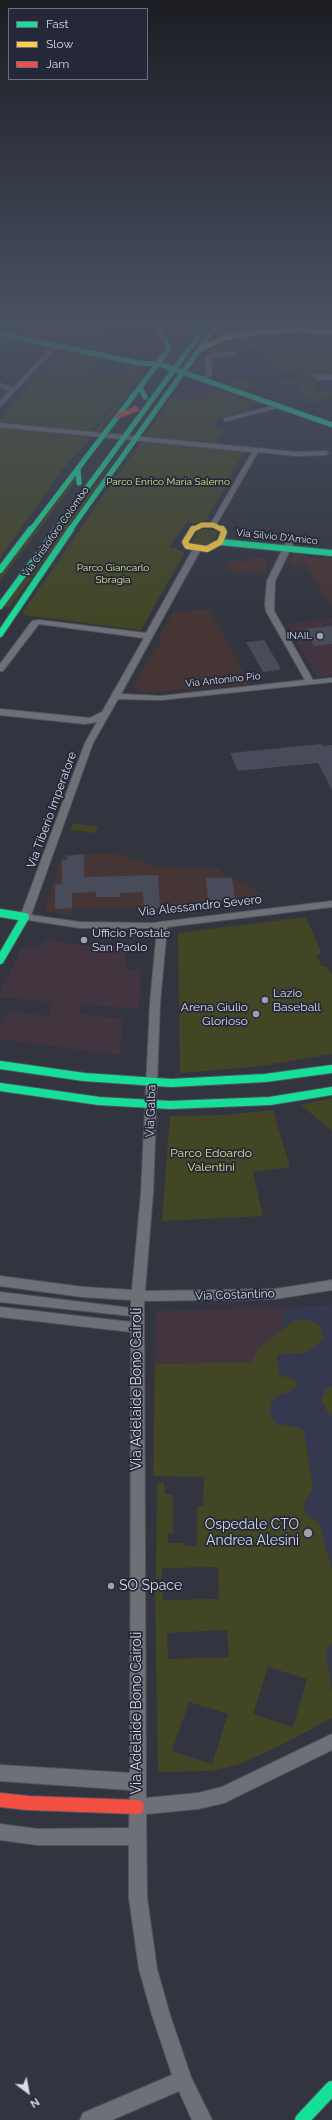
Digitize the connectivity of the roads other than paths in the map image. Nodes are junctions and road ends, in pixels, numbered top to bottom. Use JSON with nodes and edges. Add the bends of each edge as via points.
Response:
{"nodes":[{"id":1,"x":0,"y":425,"type":"edge"},
{"id":2,"x":111,"y":425,"type":"edge"},
{"id":3,"x":125,"y":425,"type":"edge"},
{"id":4,"x":132,"y":425,"type":"edge"},
{"id":5,"x":146,"y":425,"type":"edge"},
{"id":6,"x":103,"y":435,"type":"junction"},
{"id":7,"x":114,"y":436,"type":"junction"},
{"id":8,"x":125,"y":437,"type":"junction"},
{"id":9,"x":136,"y":438,"type":"junction"},
{"id":10,"x":256,"y":450,"type":"junction"},
{"id":11,"x":326,"y":453,"type":"dead end"},
{"id":12,"x":78,"y":469,"type":"junction"},
{"id":13,"x":110,"y":474,"type":"junction"},
{"id":14,"x":92,"y":481,"type":"junction"},
{"id":15,"x":79,"y":483,"type":"junction"},
{"id":16,"x":213,"y":525,"type":"junction"},
{"id":17,"x":222,"y":540,"type":"junction"},
{"id":18,"x":287,"y":546,"type":"junction"},
{"id":19,"x":332,"y":548,"type":"edge"},
{"id":20,"x":197,"y":549,"type":"junction"},
{"id":21,"x":332,"y":553,"type":"edge"},
{"id":22,"x":0,"y":570,"type":"edge"},
{"id":23,"x":12,"y":574,"type":"dead end"},
{"id":24,"x":0,"y":606,"type":"edge"},
{"id":25,"x":0,"y":617,"type":"edge"},
{"id":26,"x":9,"y":621,"type":"junction"},
{"id":27,"x":0,"y":634,"type":"edge"},
{"id":28,"x":149,"y":636,"type":"junction"},
{"id":29,"x":0,"y":669,"type":"edge"},
{"id":30,"x":332,"y":680,"type":"edge"},
{"id":31,"x":310,"y":682,"type":"junction"},
{"id":32,"x":116,"y":696,"type":"junction"},
{"id":33,"x":0,"y":712,"type":"edge"},
{"id":34,"x":105,"y":714,"type":"junction"},
{"id":35,"x":62,"y":720,"type":"junction"},
{"id":36,"x":89,"y":743,"type":"junction"},
{"id":37,"x":332,"y":904,"type":"edge"},
{"id":38,"x":0,"y":914,"type":"edge"},
{"id":39,"x":25,"y":917,"type":"junction"},
{"id":40,"x":162,"y":926,"type":"junction"},
{"id":41,"x":0,"y":960,"type":"edge"},
{"id":42,"x":0,"y":1065,"type":"edge"},
{"id":43,"x":332,"y":1068,"type":"edge"},
{"id":44,"x":151,"y":1083,"type":"junction"},
{"id":45,"x":0,"y":1087,"type":"edge"},
{"id":46,"x":332,"y":1091,"type":"edge"},
{"id":47,"x":152,"y":1104,"type":"junction"},
{"id":48,"x":0,"y":1282,"type":"edge"},
{"id":49,"x":332,"y":1285,"type":"edge"},
{"id":50,"x":137,"y":1296,"type":"junction"},
{"id":51,"x":0,"y":1297,"type":"edge"},
{"id":52,"x":0,"y":1312,"type":"edge"},
{"id":53,"x":128,"y":1312,"type":"dead end"},
{"id":54,"x":136,"y":1328,"type":"junction"},
{"id":55,"x":332,"y":1742,"type":"edge"},
{"id":56,"x":0,"y":1773,"type":"edge"},
{"id":57,"x":136,"y":1782,"type":"junction"},
{"id":58,"x":0,"y":1800,"type":"edge"},
{"id":59,"x":137,"y":1807,"type":"junction"},
{"id":60,"x":0,"y":1832,"type":"edge"},
{"id":61,"x":136,"y":1836,"type":"junction"},
{"id":62,"x":183,"y":2080,"type":"junction"},
{"id":63,"x":332,"y":2088,"type":"edge"},
{"id":64,"x":90,"y":2120,"type":"edge"},
{"id":65,"x":202,"y":2120,"type":"edge"},
{"id":66,"x":302,"y":2120,"type":"edge"}],
"edges":[{"from":1,"to":6,"type":"street"},
{"from":2,"to":6,"type":"main road","name":"Via Cristoforo Colombo"},
{"from":3,"to":7,"type":"main road","name":"Via Cristoforo Colombo"},
{"from":4,"to":8,"type":"main road","name":"Via Cristoforo Colombo"},
{"from":5,"to":9,"type":"main road","name":"Via Cristoforo Colombo"},
{"from":6,"to":7,"type":"street"},
{"from":6,"to":12,"type":"main road","name":"Via Cristoforo Colombo"},
{"from":7,"to":8,"type":"street"},
{"from":7,"to":15,"type":"main road","name":"Via Cristoforo Colombo"},
{"from":8,"to":9,"type":"street"},
{"from":8,"to":14,"type":"main road","name":"Via Cristoforo Colombo"},
{"from":9,"to":10,"type":"street"},
{"from":9,"to":13,"type":"main road","name":"Via Cristoforo Colombo"},
{"from":10,"to":11,"type":"street","via":[[296,454]]},
{"from":10,"to":16,"type":"street"},
{"from":12,"to":15,"type":"main road"},
{"from":12,"to":22,"type":"main road","name":"Via Cristoforo Colombo"},
{"from":13,"to":14,"type":"main road"},
{"from":13,"to":26,"type":"main road","name":"Via Cristoforo Colombo"},
{"from":14,"to":24,"type":"main road","name":"Via Cristoforo Colombo"},
{"from":15,"to":23,"type":"main road","name":"Via Cristoforo Colombo"},
{"from":16,"to":17,"type":"main road","via":[[224,530]]},
{"from":16,"to":20,"type":"main road","via":[[193,528],[185,543]]},
{"from":17,"to":18,"type":"main road","name":"Via Silvio D'Amico"},
{"from":17,"to":20,"type":"main road","via":[[210,548]]},
{"from":18,"to":19,"type":"main road","name":"Via Silvio D'Amico"},
{"from":18,"to":21,"type":"main road","name":"Via Silvio D'Amico"},
{"from":18,"to":31,"type":"street","via":[[271,581],[269,604],[273,616]]},
{"from":20,"to":28,"type":"street"},
{"from":25,"to":26,"type":"main road"},
{"from":26,"to":27,"type":"main road","name":"Via Cristoforo Colombo"},
{"from":28,"to":29,"type":"street","via":[[35,623]]},
{"from":28,"to":32,"type":"street"},
{"from":30,"to":31,"type":"street","name":"Via Antonino Pio"},
{"from":31,"to":32,"type":"street","name":"Via Antonino Pio","via":[[161,698]]},
{"from":32,"to":34,"type":"street","name":"Via Tiberio Imperatore"},
{"from":33,"to":35,"type":"street"},
{"from":34,"to":35,"type":"street","via":[[89,721]]},
{"from":34,"to":36,"type":"street","name":"Via Tiberio Imperatore"},
{"from":35,"to":36,"type":"street","via":[[84,729],[89,737]]},
{"from":36,"to":39,"type":"street","name":"Via Tiberio Imperatore"},
{"from":37,"to":40,"type":"street","name":"Via Alessandro Severo"},
{"from":38,"to":39,"type":"main road","name":"Via Alessandro Severo"},
{"from":39,"to":40,"type":"street","name":"Via Alessandro Severo","via":[[91,926]]},
{"from":39,"to":41,"type":"main road"},
{"from":40,"to":44,"type":"street","name":"Via Galba"},
{"from":42,"to":44,"type":"main road"},
{"from":43,"to":44,"type":"main road","via":[[290,1075],[220,1081]]},
{"from":44,"to":47,"type":"street","name":"Via Galba"},
{"from":45,"to":47,"type":"main road","via":[[99,1101]]},
{"from":46,"to":47,"type":"main road","via":[[270,1101]]},
{"from":47,"to":50,"type":"street","name":"Via Galba"},
{"from":48,"to":50,"type":"street","name":"Via Costantino"},
{"from":49,"to":50,"type":"street","name":"Via Costantino","via":[[275,1294]]},
{"from":50,"to":54,"type":"street","name":"Via Adelaide Bono Cairoli"},
{"from":51,"to":53,"type":"street"},
{"from":52,"to":54,"type":"street"},
{"from":54,"to":57,"type":"street","name":"Via Adelaide Bono Cairoli"},
{"from":55,"to":59,"type":"street","via":[[224,1795],[198,1801]]},
{"from":56,"to":57,"type":"street"},
{"from":57,"to":59,"type":"street","name":"Via Adelaide Bono Cairoli"},
{"from":58,"to":59,"type":"main road","via":[[28,1804]]},
{"from":59,"to":61,"type":"street","name":"Via Adelaide Bono Cairoli"},
{"from":60,"to":61,"type":"street","via":[[38,1837]]},
{"from":61,"to":62,"type":"street","name":"Via Adelaide Bono Cairoli","via":[[138,1898],[148,1970]]},
{"from":62,"to":64,"type":"street"},
{"from":62,"to":65,"type":"street","name":"Via Adelaide Bono Cairoli"},
{"from":63,"to":66,"type":"main road"}]}
